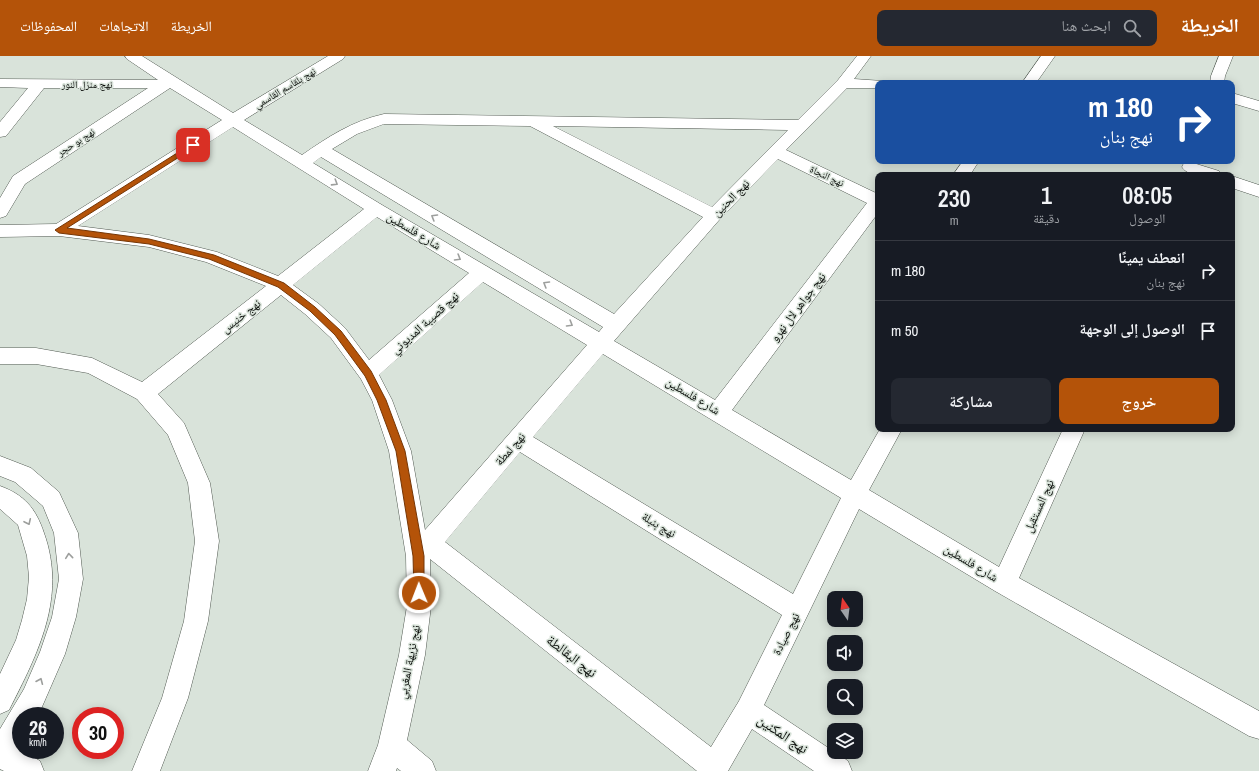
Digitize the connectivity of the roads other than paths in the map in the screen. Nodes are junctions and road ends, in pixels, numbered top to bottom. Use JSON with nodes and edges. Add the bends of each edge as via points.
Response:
{"nodes":[{"id":1,"x":132,"y":56,"type":"edge"},
{"id":2,"x":338,"y":56,"type":"edge"},
{"id":3,"x":864,"y":56,"type":"edge"},
{"id":4,"x":1048,"y":56,"type":"edge"},
{"id":5,"x":1226,"y":56,"type":"edge"},
{"id":6,"x":1031,"y":80,"type":"edge"},
{"id":7,"x":1217,"y":80,"type":"edge"},
{"id":8,"x":843,"y":82,"type":"junction"},
{"id":9,"x":0,"y":83,"type":"edge"},
{"id":10,"x":39,"y":84,"type":"junction"},
{"id":11,"x":170,"y":84,"type":"junction"},
{"id":12,"x":875,"y":84,"type":"edge"},
{"id":13,"x":1235,"y":99,"type":"edge"},
{"id":14,"x":1259,"y":106,"type":"edge"},
{"id":15,"x":233,"y":120,"type":"junction"},
{"id":16,"x":532,"y":122,"type":"junction"},
{"id":17,"x":800,"y":125,"type":"junction"},
{"id":18,"x":0,"y":132,"type":"edge"},
{"id":19,"x":321,"y":150,"type":"junction"},
{"id":20,"x":776,"y":152,"type":"junction"},
{"id":21,"x":302,"y":163,"type":"junction"},
{"id":22,"x":1190,"y":168,"type":"edge"},
{"id":23,"x":1203,"y":172,"type":"edge"},
{"id":24,"x":0,"y":179,"type":"edge"},
{"id":25,"x":20,"y":180,"type":"junction"},
{"id":26,"x":1235,"y":183,"type":"edge"},
{"id":27,"x":1259,"y":191,"type":"edge"},
{"id":28,"x":875,"y":200,"type":"edge"},
{"id":29,"x":875,"y":205,"type":"edge"},
{"id":30,"x":376,"y":208,"type":"junction"},
{"id":31,"x":0,"y":212,"type":"edge"},
{"id":32,"x":714,"y":215,"type":"junction"},
{"id":33,"x":59,"y":230,"type":"junction"},
{"id":34,"x":0,"y":231,"type":"edge"},
{"id":35,"x":482,"y":272,"type":"junction"},
{"id":36,"x":281,"y":285,"type":"junction"},
{"id":37,"x":616,"y":325,"type":"junction"},
{"id":38,"x":601,"y":342,"type":"junction"},
{"id":39,"x":0,"y":356,"type":"edge"},
{"id":40,"x":368,"y":374,"type":"junction"},
{"id":41,"x":144,"y":393,"type":"junction"},
{"id":42,"x":718,"y":412,"type":"junction"},
{"id":43,"x":889,"y":432,"type":"edge"},
{"id":44,"x":1073,"y":432,"type":"edge"},
{"id":45,"x":519,"y":440,"type":"junction"},
{"id":46,"x":0,"y":466,"type":"edge"},
{"id":47,"x":855,"y":494,"type":"junction"},
{"id":48,"x":0,"y":496,"type":"edge"},
{"id":49,"x":424,"y":550,"type":"junction"},
{"id":50,"x":1004,"y":583,"type":"junction"},
{"id":51,"x":798,"y":611,"type":"junction"},
{"id":52,"x":0,"y":701,"type":"edge"},
{"id":53,"x":28,"y":707,"type":"edge"},
{"id":54,"x":748,"y":710,"type":"junction"},
{"id":55,"x":1259,"y":726,"type":"edge"},
{"id":56,"x":12,"y":734,"type":"edge"},
{"id":57,"x":392,"y":745,"type":"junction"},
{"id":58,"x":0,"y":754,"type":"edge"},
{"id":59,"x":713,"y":769,"type":"edge"},
{"id":60,"x":30,"y":771,"type":"edge"},
{"id":61,"x":146,"y":771,"type":"edge"},
{"id":62,"x":382,"y":771,"type":"edge"},
{"id":63,"x":422,"y":771,"type":"edge"},
{"id":64,"x":838,"y":771,"type":"edge"}],
"edges":[{"from":1,"to":11,"type":"street","name":"شارع فلسطين"},
{"from":2,"to":15,"type":"street","name":"نهج بلقاسم القاسمي"},
{"from":3,"to":8,"type":"street","name":"نهج الحنين"},
{"from":4,"to":6,"type":"street"},
{"from":5,"to":7,"type":"street"},
{"from":8,"to":12,"type":"street"},
{"from":8,"to":17,"type":"street","name":"نهج الحنين"},
{"from":9,"to":10,"type":"street","name":"نهج منزل النور"},
{"from":10,"to":11,"type":"street","name":"نهج منزل النور"},
{"from":10,"to":18,"type":"street"},
{"from":11,"to":15,"type":"street","name":"شارع فلسطين"},
{"from":11,"to":25,"type":"street","name":"نهج بو حجر"},
{"from":13,"to":14,"type":"street"},
{"from":15,"to":21,"type":"street","name":"شارع فلسطين"},
{"from":15,"to":33,"type":"street","name":"نهج بلقاسم القاسمي"},
{"from":16,"to":17,"type":"street"},
{"from":16,"to":19,"type":"street","via":[[384,119],[359,126]]},
{"from":16,"to":32,"type":"street"},
{"from":17,"to":20,"type":"street","name":"نهج الحنين"},
{"from":19,"to":21,"type":"street"},
{"from":37,"to":19,"type":"street","one_way":true},
{"from":20,"to":28,"type":"street","name":"نهج النجاة"},
{"from":20,"to":32,"type":"street","name":"نهج الحنين"},
{"from":21,"to":30,"type":"street","name":"شارع فلسطين","one_way":true},
{"from":22,"to":23,"type":"street"},
{"from":24,"to":25,"type":"street"},
{"from":25,"to":31,"type":"street","name":"نهج بو حجر"},
{"from":26,"to":27,"type":"street"},
{"from":29,"to":42,"type":"street","name":"نهج جواهر لال نهرو"},
{"from":30,"to":35,"type":"street","name":"شارع فلسطين","one_way":true},
{"from":30,"to":36,"type":"street","name":"نهج خنيس"},
{"from":32,"to":37,"type":"street","name":"نهج الحنين"},
{"from":33,"to":34,"type":"street","name":"نهج نزيهة المغربي"},
{"from":33,"to":36,"type":"street","name":"نهج نزيهة المغربي","via":[[157,243],[211,257]]},
{"from":35,"to":38,"type":"street","name":"شارع فلسطين","one_way":true},
{"from":35,"to":40,"type":"street","name":"نهج قصيبة المديوني"},
{"from":36,"to":40,"type":"street","name":"نهج نزيهة المغربي","via":[[338,333]]},
{"from":36,"to":41,"type":"street","name":"نهج خنيس"},
{"from":37,"to":38,"type":"street","name":"نهج الحنين"},
{"from":38,"to":42,"type":"street","name":"شارع فلسطين"},
{"from":38,"to":45,"type":"street","name":"نهج لمطة"},
{"from":39,"to":41,"type":"street","via":[[36,356],[92,366]]},
{"from":40,"to":49,"type":"street","name":"نهج نزيهة المغربي","via":[[382,400],[400,451]]},
{"from":41,"to":61,"type":"street","via":[[179,435],[199,483],[207,541],[196,621],[175,698]]},
{"from":42,"to":47,"type":"street","name":"شارع فلسطين"},
{"from":43,"to":47,"type":"street","name":"نهج صيادة"},
{"from":44,"to":50,"type":"street","name":"نهج المستقبل"},
{"from":45,"to":49,"type":"street","name":"نهج لمطة"},
{"from":45,"to":51,"type":"street","name":"نهج بنبلة"},
{"from":53,"to":46,"type":"street","one_way":true,"via":[[52,654],[64,617],[71,580],[66,533],[51,499],[23,475]]},
{"from":47,"to":50,"type":"street","name":"شارع فلسطين"},
{"from":47,"to":51,"type":"street","name":"نهج صيادة"},
{"from":48,"to":52,"type":"street","one_way":true,"via":[[26,517],[38,548],[42,581],[38,612],[23,655]]},
{"from":49,"to":57,"type":"street","name":"نهج نزيهة المغربي","via":[[413,648]]},
{"from":49,"to":59,"type":"street","name":"نهج البقالطة"},
{"from":50,"to":55,"type":"street","name":"شارع فلسطين"},
{"from":51,"to":54,"type":"street","name":"نهج صيادة"},
{"from":54,"to":59,"type":"street","name":"نهج صيادة"},
{"from":54,"to":64,"type":"street","name":"نهج المكنين"},
{"from":56,"to":58,"type":"street"},
{"from":57,"to":62,"type":"street","name":"نهج نزيهة المغربي"},
{"from":57,"to":63,"type":"street"},
{"from":58,"to":60,"type":"street"}]}
